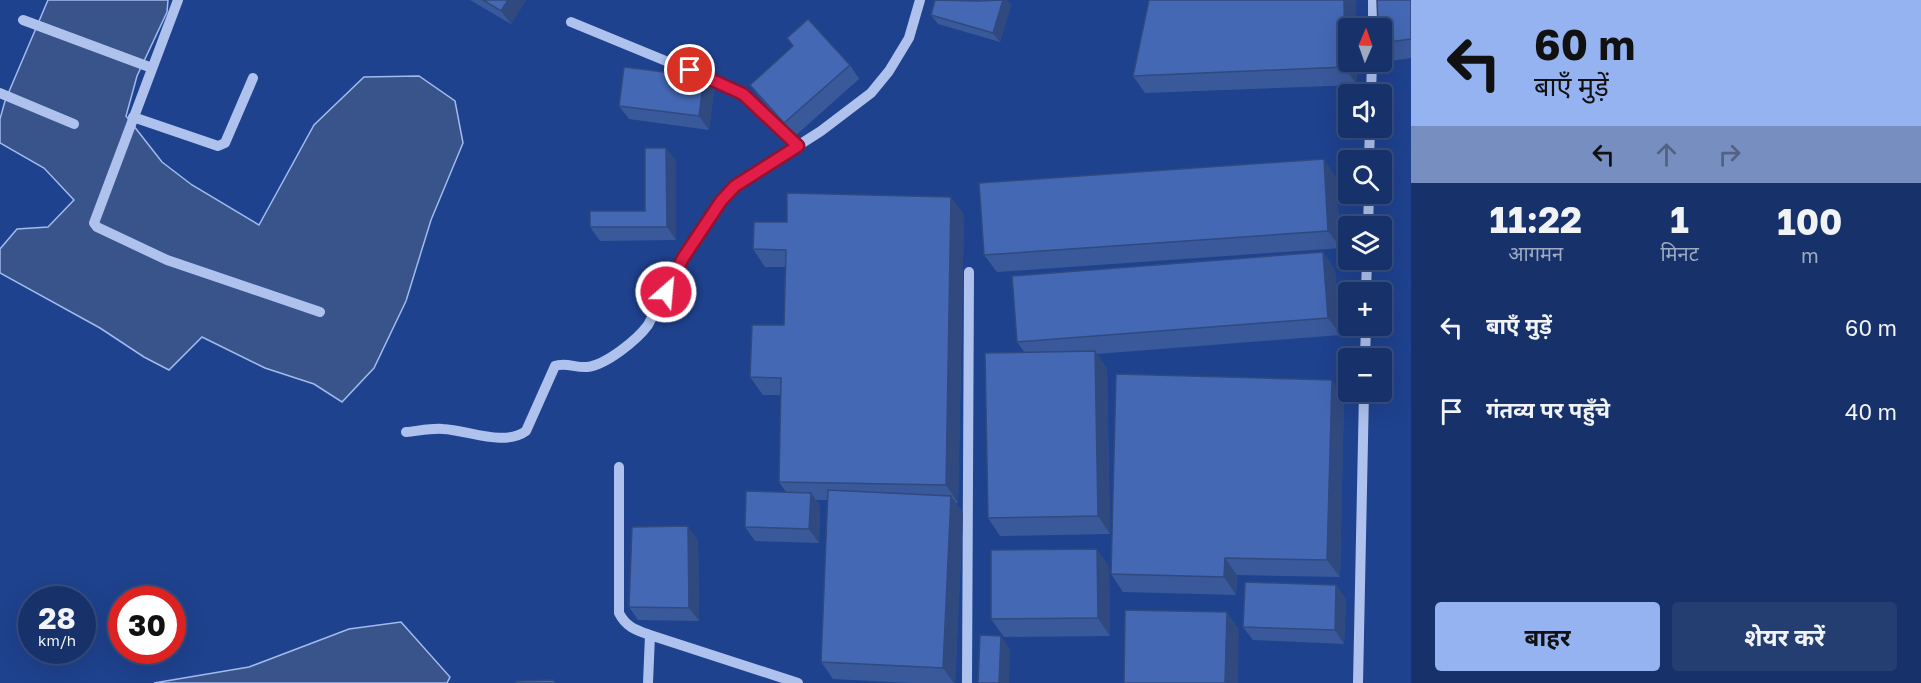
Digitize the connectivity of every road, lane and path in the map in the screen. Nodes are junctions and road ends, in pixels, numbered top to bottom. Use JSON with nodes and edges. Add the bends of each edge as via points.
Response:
{"nodes":[{"id":1,"x":178,"y":0,"type":"edge"},
{"id":2,"x":920,"y":0,"type":"edge"},
{"id":3,"x":1373,"y":0,"type":"edge"},
{"id":4,"x":1372,"y":18,"type":"edge"},
{"id":5,"x":23,"y":20,"type":"dead end"},
{"id":6,"x":571,"y":22,"type":"dead end"},
{"id":7,"x":152,"y":68,"type":"junction"},
{"id":8,"x":253,"y":78,"type":"dead end"},
{"id":9,"x":0,"y":93,"type":"edge"},
{"id":10,"x":134,"y":117,"type":"junction"},
{"id":11,"x":74,"y":124,"type":"dead end"},
{"id":12,"x":798,"y":146,"type":"junction"},
{"id":13,"x":969,"y":272,"type":"dead end"},
{"id":14,"x":320,"y":312,"type":"dead end"},
{"id":15,"x":1364,"y":402,"type":"edge"},
{"id":16,"x":406,"y":432,"type":"dead end"},
{"id":17,"x":619,"y":467,"type":"dead end"},
{"id":18,"x":650,"y":635,"type":"junction"},
{"id":19,"x":648,"y":683,"type":"edge"},
{"id":20,"x":798,"y":683,"type":"edge"},
{"id":21,"x":967,"y":683,"type":"edge"},
{"id":22,"x":1358,"y":683,"type":"edge"}],
"edges":[{"from":1,"to":7,"type":"street"},
{"from":2,"to":12,"type":"street","via":[[909,38],[871,93]]},
{"from":3,"to":4,"type":"street"},
{"from":5,"to":7,"type":"street"},
{"from":6,"to":12,"type":"street","via":[[734,89]]},
{"from":7,"to":10,"type":"street"},
{"from":8,"to":10,"type":"street","via":[[222,145]]},
{"from":9,"to":11,"type":"street"},
{"from":10,"to":14,"type":"street","via":[[95,219],[97,227],[167,260]]},
{"from":12,"to":16,"type":"street","via":[[735,186],[721,201],[683,258],[648,325],[634,341],[592,366],[555,366],[526,431],[512,437],[441,429]]},
{"from":13,"to":21,"type":"street"},
{"from":15,"to":22,"type":"street"},
{"from":17,"to":18,"type":"street","via":[[620,613],[630,628]]},
{"from":18,"to":19,"type":"street"},
{"from":18,"to":20,"type":"street"}]}
